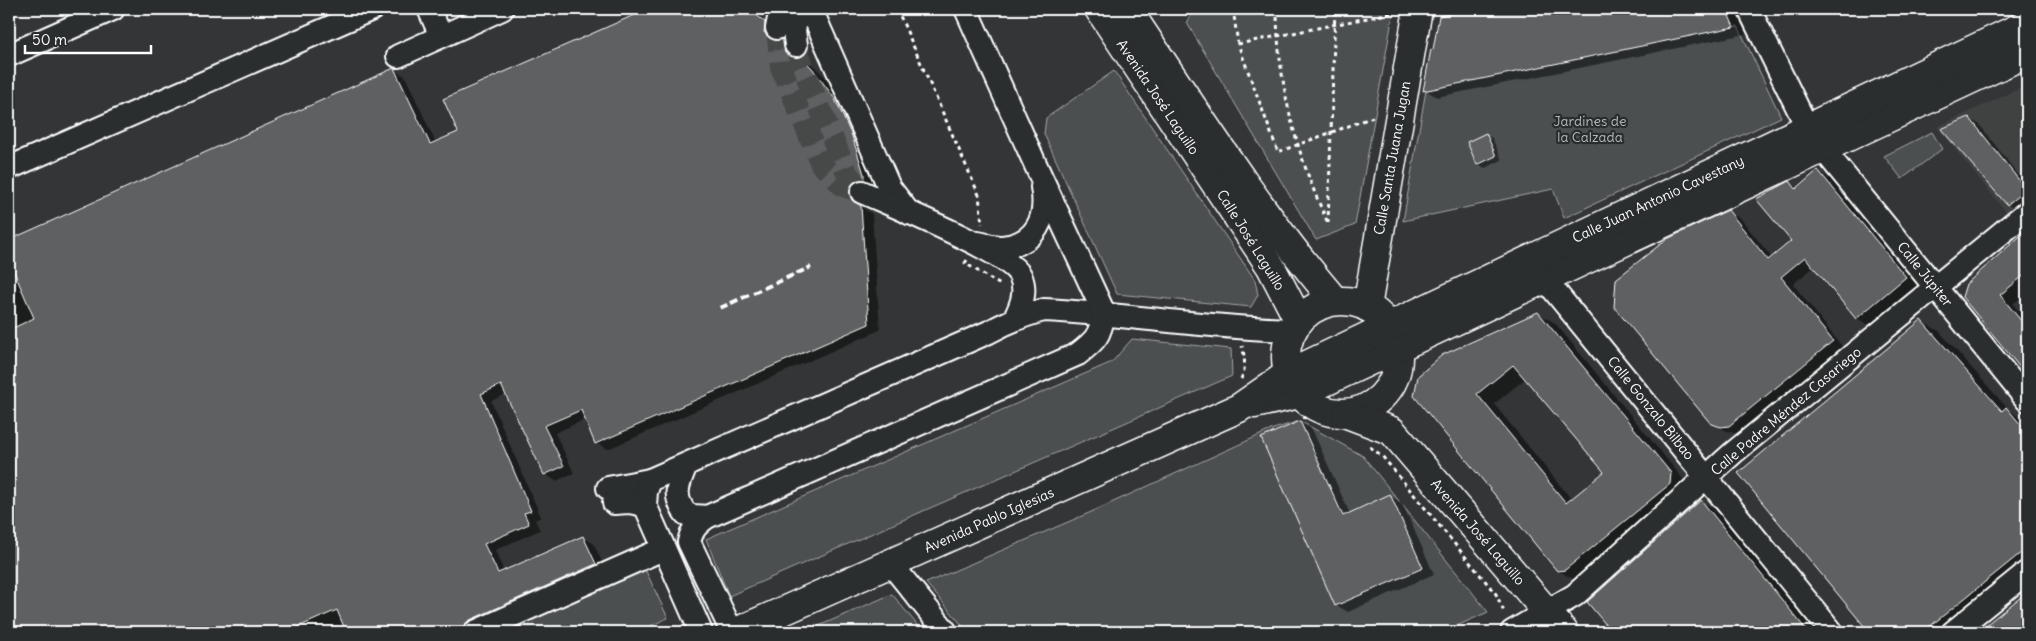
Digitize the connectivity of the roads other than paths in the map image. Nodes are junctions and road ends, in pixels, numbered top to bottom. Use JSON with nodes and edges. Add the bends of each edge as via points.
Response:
{"nodes":[{"id":1,"x":113,"y":9,"type":"edge"},
{"id":2,"x":372,"y":9,"type":"edge"},
{"id":3,"x":429,"y":9,"type":"edge"},
{"id":4,"x":502,"y":9,"type":"edge"},
{"id":5,"x":799,"y":9,"type":"edge"},
{"id":6,"x":813,"y":9,"type":"edge"},
{"id":7,"x":966,"y":9,"type":"edge"},
{"id":8,"x":1099,"y":9,"type":"edge"},
{"id":9,"x":1127,"y":9,"type":"edge"},
{"id":10,"x":1749,"y":9,"type":"edge"},
{"id":11,"x":1410,"y":11,"type":"edge"},
{"id":12,"x":458,"y":18,"type":"edge"},
{"id":13,"x":2027,"y":24,"type":"edge"},
{"id":14,"x":441,"y":36,"type":"junction"},
{"id":15,"x":796,"y":45,"type":"tunnel mouth"},
{"id":16,"x":2027,"y":53,"type":"edge"},
{"id":17,"x":9,"y":55,"type":"edge"},
{"id":18,"x":398,"y":56,"type":"dead end"},
{"id":19,"x":1815,"y":139,"type":"junction"},
{"id":20,"x":9,"y":168,"type":"edge"},
{"id":21,"x":1041,"y":178,"type":"junction"},
{"id":22,"x":1228,"y":180,"type":"junction"},
{"id":23,"x":862,"y":192,"type":"tunnel mouth"},
{"id":24,"x":2027,"y":212,"type":"edge"},
{"id":25,"x":909,"y":213,"type":"junction"},
{"id":26,"x":974,"y":243,"type":"junction"},
{"id":27,"x":1544,"y":278,"type":"junction"},
{"id":28,"x":1936,"y":287,"type":"junction"},
{"id":29,"x":1335,"y":301,"type":"junction"},
{"id":30,"x":1367,"y":307,"type":"junction"},
{"id":31,"x":1104,"y":313,"type":"junction"},
{"id":32,"x":1015,"y":318,"type":"junction"},
{"id":33,"x":1295,"y":326,"type":"junction"},
{"id":34,"x":1393,"y":336,"type":"junction"},
{"id":35,"x":1293,"y":384,"type":"junction"},
{"id":36,"x":1389,"y":389,"type":"junction"},
{"id":37,"x":2027,"y":400,"type":"edge"},
{"id":38,"x":1347,"y":414,"type":"junction"},
{"id":39,"x":1392,"y":431,"type":"junction"},
{"id":40,"x":686,"y":465,"type":"junction"},
{"id":41,"x":1707,"y":478,"type":"junction"},
{"id":42,"x":650,"y":480,"type":"junction"},
{"id":43,"x":645,"y":505,"type":"junction"},
{"id":44,"x":707,"y":517,"type":"junction"},
{"id":45,"x":663,"y":549,"type":"junction"},
{"id":46,"x":890,"y":564,"type":"junction"},
{"id":47,"x":2027,"y":572,"type":"edge"},
{"id":48,"x":1547,"y":612,"type":"junction"},
{"id":49,"x":475,"y":632,"type":"edge"},
{"id":50,"x":700,"y":632,"type":"edge"},
{"id":51,"x":732,"y":632,"type":"edge"},
{"id":52,"x":736,"y":632,"type":"edge"},
{"id":53,"x":946,"y":632,"type":"edge"},
{"id":54,"x":1512,"y":632,"type":"edge"},
{"id":55,"x":1564,"y":632,"type":"edge"},
{"id":56,"x":1832,"y":632,"type":"edge"},
{"id":57,"x":1953,"y":632,"type":"edge"}],
"edges":[{"from":1,"to":17,"type":"street"},
{"from":2,"to":20,"type":"street"},
{"from":3,"to":14,"type":"street"},
{"from":4,"to":12,"type":"street"},
{"from":5,"to":15,"type":"street","via":[[794,30]]},
{"from":6,"to":25,"type":"street","via":[[890,187]]},
{"from":7,"to":21,"type":"street"},
{"from":8,"to":22,"type":"main road","name":"Avenida José Laguillo"},
{"from":9,"to":22,"type":"main road","name":"Avenida José Laguillo"},
{"from":10,"to":19,"type":"street","name":"Calle Júpiter"},
{"from":11,"to":30,"type":"main road","name":"Calle Santa Juana Jugan"},
{"from":12,"to":14,"type":"street"},
{"from":13,"to":19,"type":"main road","name":"Calle Juan Antonio Cavestany"},
{"from":14,"to":18,"type":"street"},
{"from":16,"to":19,"type":"main road","name":"Calle Juan Antonio Cavestany"},
{"from":19,"to":27,"type":"main road","name":"Calle Juan Antonio Cavestany"},
{"from":19,"to":28,"type":"street","name":"Calle Júpiter"},
{"from":19,"to":34,"type":"main road","name":"Calle Juan Antonio Cavestany"},
{"from":21,"to":26,"type":"street","via":[[1045,201],[1042,222],[1026,240],[1001,247]]},
{"from":21,"to":31,"type":"street"},
{"from":22,"to":29,"type":"main road","name":"Calle José Laguillo"},
{"from":22,"to":33,"type":"main road","name":"Calle José Laguillo","via":[[1271,267]]},
{"from":23,"to":25,"type":"street"},
{"from":24,"to":28,"type":"street","name":"Calle Padre Méndez Casariego"},
{"from":25,"to":26,"type":"street"},
{"from":26,"to":32,"type":"street","via":[[1019,274],[1024,286],[1022,304]]},
{"from":27,"to":34,"type":"main road","name":"Calle Juan Antonio Cavestany"},
{"from":27,"to":41,"type":"street","name":"Calle Gonzalo Bilbao"},
{"from":28,"to":37,"type":"street","name":"Calle Júpiter"},
{"from":28,"to":41,"type":"street","name":"Calle Padre Méndez Casariego","via":[[1733,453]]},
{"from":29,"to":30,"type":"main road"},
{"from":29,"to":33,"type":"main road","via":[[1315,308]]},
{"from":30,"to":34,"type":"main road","via":[[1379,315]]},
{"from":31,"to":32,"type":"street","via":[[1044,310]]},
{"from":31,"to":33,"type":"street","via":[[1250,329]]},
{"from":31,"to":44,"type":"street","via":[[1095,341],[1078,354]]},
{"from":32,"to":40,"type":"street"},
{"from":33,"to":35,"type":"main road","via":[[1287,344],[1285,360]]},
{"from":34,"to":35,"type":"main road","name":"Calle Juan Antonio Cavestany"},
{"from":34,"to":36,"type":"main road","via":[[1398,368]]},
{"from":35,"to":38,"type":"main road","via":[[1312,406],[1329,413]]},
{"from":35,"to":46,"type":"main road","name":"Avenida Pablo Iglesias"},
{"from":36,"to":38,"type":"main road","via":[[1371,406]]},
{"from":36,"to":39,"type":"main road"},
{"from":38,"to":39,"type":"main road"},
{"from":39,"to":48,"type":"main road","name":"Avenida José Laguillo"},
{"from":40,"to":42,"type":"street"},
{"from":40,"to":44,"type":"street","via":[[677,488],[678,502],[686,514]]},
{"from":41,"to":48,"type":"street","name":"Calle Padre Méndez Casariego","via":[[1575,595]]},
{"from":41,"to":56,"type":"street","name":"Calle Gonzalo Bilbao"},
{"from":42,"to":43,"type":"street"},
{"from":42,"to":43,"type":"street","via":[[611,496]]},
{"from":43,"to":45,"type":"street"},
{"from":44,"to":51,"type":"street","via":[[692,530],[689,542]]},
{"from":45,"to":49,"type":"street"},
{"from":45,"to":50,"type":"street"},
{"from":46,"to":52,"type":"main road","name":"Avenida Pablo Iglesias"},
{"from":46,"to":53,"type":"street"},
{"from":47,"to":57,"type":"street"},
{"from":48,"to":54,"type":"street","name":"Calle Padre Méndez Casariego"},
{"from":48,"to":55,"type":"main road","name":"Avenida José Laguillo"}]}
